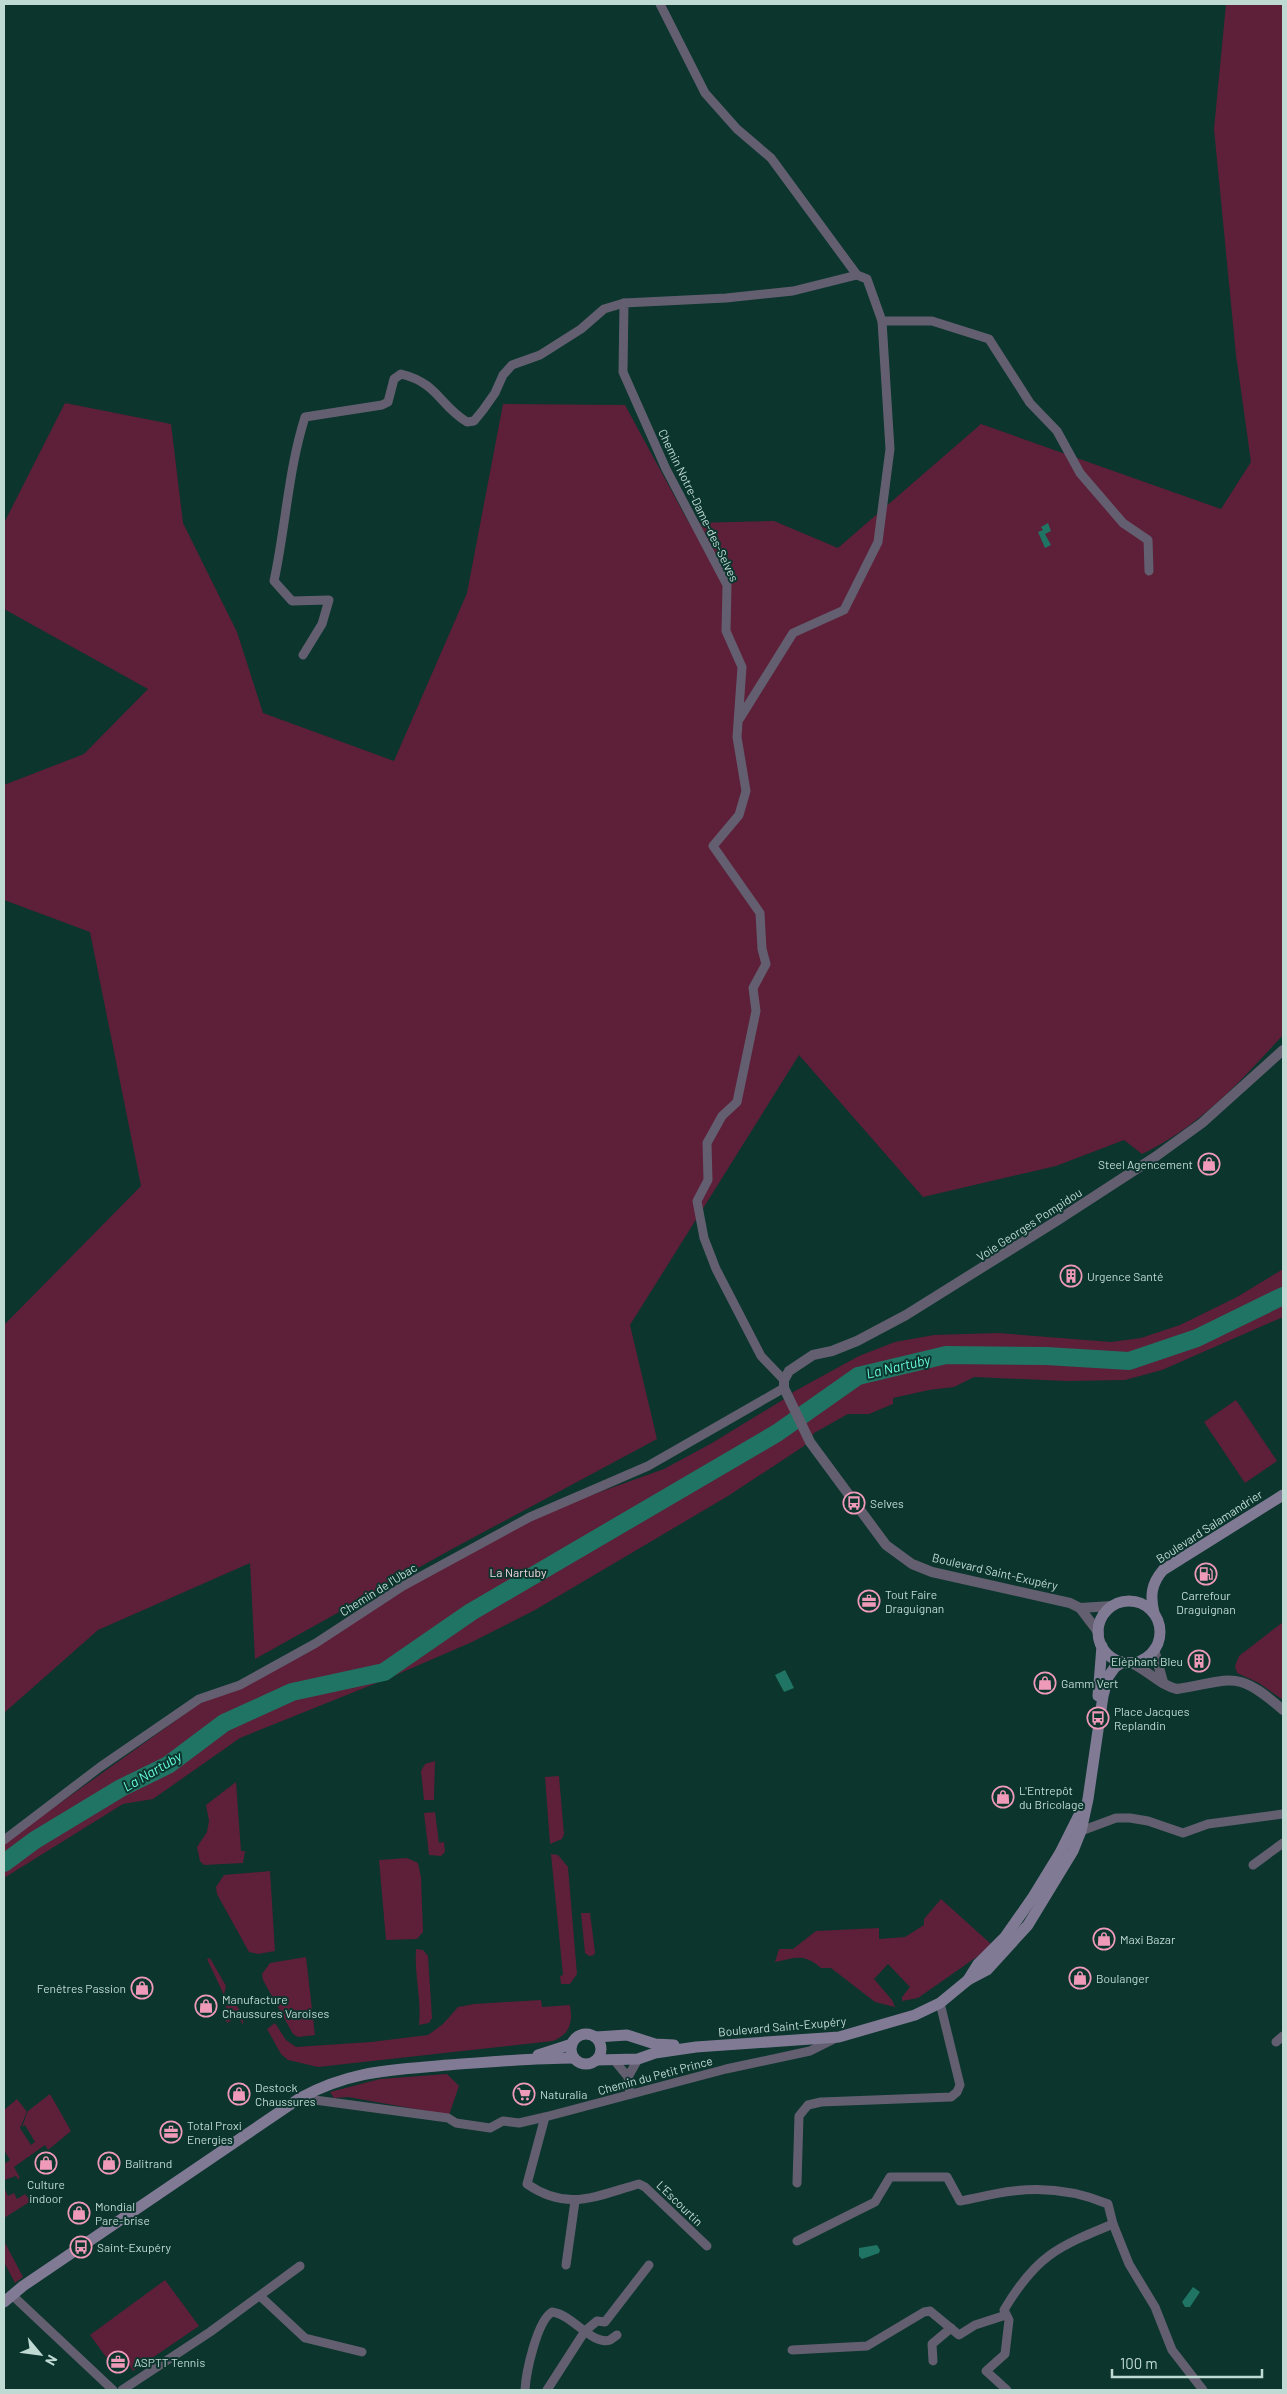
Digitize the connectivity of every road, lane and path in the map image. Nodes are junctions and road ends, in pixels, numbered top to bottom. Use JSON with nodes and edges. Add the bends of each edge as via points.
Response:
{"nodes":[{"id":1,"x":660,"y":4,"type":"edge"},
{"id":2,"x":857,"y":275,"type":"junction"},
{"id":3,"x":624,"y":303,"type":"junction"},
{"id":4,"x":882,"y":321,"type":"junction"},
{"id":5,"x":1149,"y":571,"type":"dead end"},
{"id":6,"x":303,"y":655,"type":"dead end"},
{"id":7,"x":738,"y":720,"type":"junction"},
{"id":8,"x":1283,"y":1050,"type":"edge"},
{"id":9,"x":785,"y":1388,"type":"junction"},
{"id":10,"x":1283,"y":1494,"type":"edge"},
{"id":11,"x":1112,"y":1606,"type":"junction"},
{"id":12,"x":1080,"y":1608,"type":"junction"},
{"id":13,"x":1154,"y":1613,"type":"junction"},
{"id":14,"x":1099,"y":1633,"type":"junction"},
{"id":15,"x":1102,"y":1646,"type":"junction"},
{"id":16,"x":1154,"y":1649,"type":"junction"},
{"id":17,"x":1126,"y":1662,"type":"junction"},
{"id":18,"x":1163,"y":1683,"type":"junction"},
{"id":19,"x":1099,"y":1710,"type":"junction"},
{"id":20,"x":1283,"y":1710,"type":"edge"},
{"id":21,"x":1091,"y":1785,"type":"junction"},
{"id":22,"x":1283,"y":1814,"type":"edge"},
{"id":23,"x":1081,"y":1831,"type":"junction"},
{"id":24,"x":4,"y":1840,"type":"edge"},
{"id":25,"x":1283,"y":1843,"type":"edge"},
{"id":26,"x":1253,"y":1865,"type":"dead end"},
{"id":27,"x":1042,"y":1883,"type":"junction"},
{"id":28,"x":1045,"y":1898,"type":"junction"},
{"id":29,"x":968,"y":1980,"type":"junction"},
{"id":30,"x":940,"y":2003,"type":"junction"},
{"id":31,"x":596,"y":2037,"type":"junction"},
{"id":32,"x":839,"y":2037,"type":"junction"},
{"id":33,"x":641,"y":2040,"type":"junction"},
{"id":34,"x":572,"y":2044,"type":"junction"},
{"id":35,"x":696,"y":2047,"type":"junction"},
{"id":36,"x":528,"y":2058,"type":"junction"},
{"id":37,"x":574,"y":2058,"type":"junction"},
{"id":38,"x":638,"y":2059,"type":"junction"},
{"id":39,"x":597,"y":2060,"type":"junction"},
{"id":40,"x":614,"y":2060,"type":"junction"},
{"id":41,"x":628,"y":2077,"type":"junction"},
{"id":42,"x":630,"y":2094,"type":"junction"},
{"id":43,"x":300,"y":2098,"type":"junction"},
{"id":44,"x":545,"y":2118,"type":"junction"},
{"id":45,"x":797,"y":2184,"type":"dead end"},
{"id":46,"x":575,"y":2201,"type":"junction"},
{"id":47,"x":1113,"y":2224,"type":"junction"},
{"id":48,"x":797,"y":2241,"type":"dead end"},
{"id":49,"x":706,"y":2246,"type":"dead end"},
{"id":50,"x":566,"y":2265,"type":"dead end"},
{"id":51,"x":649,"y":2265,"type":"dead end"},
{"id":52,"x":300,"y":2266,"type":"dead end"},
{"id":53,"x":260,"y":2296,"type":"junction"},
{"id":54,"x":8,"y":2298,"type":"edge"},
{"id":55,"x":1006,"y":2315,"type":"junction"},
{"id":56,"x":951,"y":2328,"type":"junction"},
{"id":57,"x":585,"y":2331,"type":"junction"},
{"id":58,"x":617,"y":2335,"type":"dead end"},
{"id":59,"x":792,"y":2350,"type":"dead end"},
{"id":60,"x":362,"y":2352,"type":"dead end"},
{"id":61,"x":934,"y":2361,"type":"dead end"},
{"id":62,"x":113,"y":2390,"type":"edge"},
{"id":63,"x":122,"y":2390,"type":"edge"},
{"id":64,"x":524,"y":2390,"type":"edge"},
{"id":65,"x":547,"y":2390,"type":"edge"},
{"id":66,"x":1007,"y":2390,"type":"edge"},
{"id":67,"x":1203,"y":2390,"type":"edge"}],
"edges":[{"from":1,"to":2,"type":"street","via":[[705,93],[737,129],[776,164]]},
{"from":2,"to":3,"type":"street","via":[[793,291]]},
{"from":2,"to":4,"type":"street","via":[[867,279]]},
{"from":3,"to":6,"type":"street","via":[[604,309],[581,329],[540,355],[512,365],[474,421],[467,422],[456,416],[432,388],[401,374],[394,380],[388,402],[304,417],[294,450],[274,581],[292,601],[329,600],[322,624]]},
{"from":3,"to":7,"type":"street","name":"Chemin Notre-Dame-des-Selves","via":[[623,372],[666,469],[726,585],[726,631],[742,666]]},
{"from":4,"to":5,"type":"street","via":[[932,322],[989,339],[1030,403],[1057,431],[1080,473],[1123,523],[1148,540]]},
{"from":4,"to":7,"type":"street","via":[[890,448],[878,542],[844,610],[793,633]]},
{"from":7,"to":9,"type":"street","name":"Chemin Notre-Dame-des-Selves","via":[[737,737],[746,790],[739,815],[713,846],[760,913],[766,964],[753,988],[756,1011],[737,1102],[722,1116],[707,1143],[708,1180],[697,1201],[704,1238],[716,1269],[761,1356]]},
{"from":8,"to":9,"type":"street","name":"Voie Georges Pompidou","via":[[1206,1120],[1128,1174],[944,1293],[856,1341],[813,1355],[789,1371]]},
{"from":9,"to":12,"type":"street","name":"Boulevard Saint-Exupéry","via":[[810,1442],[886,1545],[912,1564],[1067,1602]]},
{"from":9,"to":24,"type":"street","name":"Chemin de l'Ubac","via":[[648,1466],[530,1517],[404,1586],[316,1644],[240,1685],[199,1699],[100,1767]]},
{"from":10,"to":13,"type":"main road","name":"Boulevard Salamandrier","via":[[1163,1570],[1153,1585]]},
{"from":11,"to":12,"type":"street"},
{"from":11,"to":13,"type":"main road","via":[[1133,1601]]},
{"from":11,"to":14,"type":"main road","via":[[1103,1615]]},
{"from":12,"to":14,"type":"street"},
{"from":13,"to":16,"type":"main road","via":[[1160,1628]]},
{"from":14,"to":15,"type":"main road"},
{"from":15,"to":17,"type":"main road","via":[[1114,1659]]},
{"from":15,"to":19,"type":"main road"},
{"from":16,"to":17,"type":"main road","via":[[1141,1660]]},
{"from":16,"to":18,"type":"street"},
{"from":17,"to":18,"type":"street","via":[[1145,1669]]},
{"from":17,"to":19,"type":"main road","name":"Boulevard Saint-Exupéry","via":[[1115,1667],[1108,1677]]},
{"from":18,"to":20,"type":"street","via":[[1177,1689],[1230,1679],[1244,1682],[1261,1691]]},
{"from":19,"to":21,"type":"main road","name":"Boulevard Saint-Exupéry"},
{"from":21,"to":23,"type":"main road","name":"Boulevard Saint-Exupéry"},
{"from":21,"to":27,"type":"main road","via":[[1074,1827]]},
{"from":22,"to":23,"type":"street","via":[[1208,1824],[1183,1833],[1130,1818],[1116,1818]]},
{"from":23,"to":28,"type":"main road","name":"Boulevard Saint-Exupéry","via":[[1070,1858]]},
{"from":25,"to":26,"type":"street"},
{"from":27,"to":28,"type":"main road"},
{"from":27,"to":29,"type":"main road","via":[[1013,1926],[978,1964]]},
{"from":28,"to":29,"type":"main road","name":"Boulevard Saint-Exupéry","via":[[1012,1945],[987,1970]]},
{"from":29,"to":30,"type":"main road","name":"Boulevard Saint-Exupéry"},
{"from":30,"to":32,"type":"main road","name":"Boulevard Saint-Exupéry","via":[[890,2024]]},
{"from":30,"to":45,"type":"street","via":[[960,2085],[957,2092],[951,2096],[821,2102],[808,2106],[799,2116]]},
{"from":31,"to":33,"type":"main road","name":"Boulevard Saint-Exupéry","via":[[627,2035]]},
{"from":31,"to":34,"type":"main road","via":[[581,2035]]},
{"from":31,"to":39,"type":"main road","via":[[601,2046]]},
{"from":32,"to":35,"type":"main road","name":"Boulevard Saint-Exupéry"},
{"from":32,"to":42,"type":"street","name":"Chemin du Petit Prince","via":[[810,2051],[726,2068]]},
{"from":33,"to":35,"type":"main road","name":"Boulevard Saint-Exupéry"},
{"from":33,"to":38,"type":"main road","via":[[642,2050]]},
{"from":34,"to":36,"type":"main road"},
{"from":34,"to":37,"type":"main road"},
{"from":35,"to":38,"type":"main road","name":"Boulevard Saint-Exupéry","via":[[654,2053]]},
{"from":36,"to":37,"type":"main road"},
{"from":36,"to":43,"type":"main road","via":[[370,2072],[325,2084]]},
{"from":37,"to":39,"type":"main road","via":[[584,2064]]},
{"from":38,"to":40,"type":"main road","name":"Boulevard Saint-Exupéry"},
{"from":38,"to":41,"type":"street"},
{"from":39,"to":40,"type":"main road","name":"Boulevard Saint-Exupéry"},
{"from":40,"to":41,"type":"street"},
{"from":41,"to":42,"type":"street"},
{"from":42,"to":44,"type":"street","name":"Chemin du Petit Prince"},
{"from":43,"to":44,"type":"street","name":"Chemin du Petit Prince","via":[[448,2118],[456,2123],[490,2128],[503,2121],[519,2123]]},
{"from":43,"to":54,"type":"main road"},
{"from":44,"to":46,"type":"street","name":"L'Escourtin","via":[[527,2184],[547,2196]]},
{"from":46,"to":49,"type":"street","name":"L'Escourtin","via":[[639,2184]]},
{"from":46,"to":50,"type":"street"},
{"from":47,"to":48,"type":"street","via":[[1108,2204],[1092,2198],[1043,2190],[1013,2191],[960,2201],[947,2177],[890,2176],[875,2202]]},
{"from":47,"to":55,"type":"street","via":[[1050,2253],[1038,2263],[1018,2285],[1004,2310]]},
{"from":47,"to":67,"type":"street","via":[[1129,2264],[1155,2307],[1172,2350]]},
{"from":51,"to":57,"type":"street","via":[[605,2322],[597,2321]]},
{"from":52,"to":53,"type":"street"},
{"from":53,"to":60,"type":"street","via":[[305,2338]]},
{"from":53,"to":63,"type":"street"},
{"from":54,"to":62,"type":"street"},
{"from":55,"to":56,"type":"street","via":[[975,2325],[959,2335]]},
{"from":55,"to":66,"type":"street","via":[[1009,2320],[1005,2354],[986,2371]]},
{"from":56,"to":59,"type":"street","via":[[930,2311],[867,2346]]},
{"from":56,"to":61,"type":"street","via":[[932,2344]]},
{"from":57,"to":58,"type":"street","via":[[605,2342]]},
{"from":57,"to":64,"type":"street","via":[[559,2313],[547,2315],[530,2361]]},
{"from":57,"to":65,"type":"street"}]}
